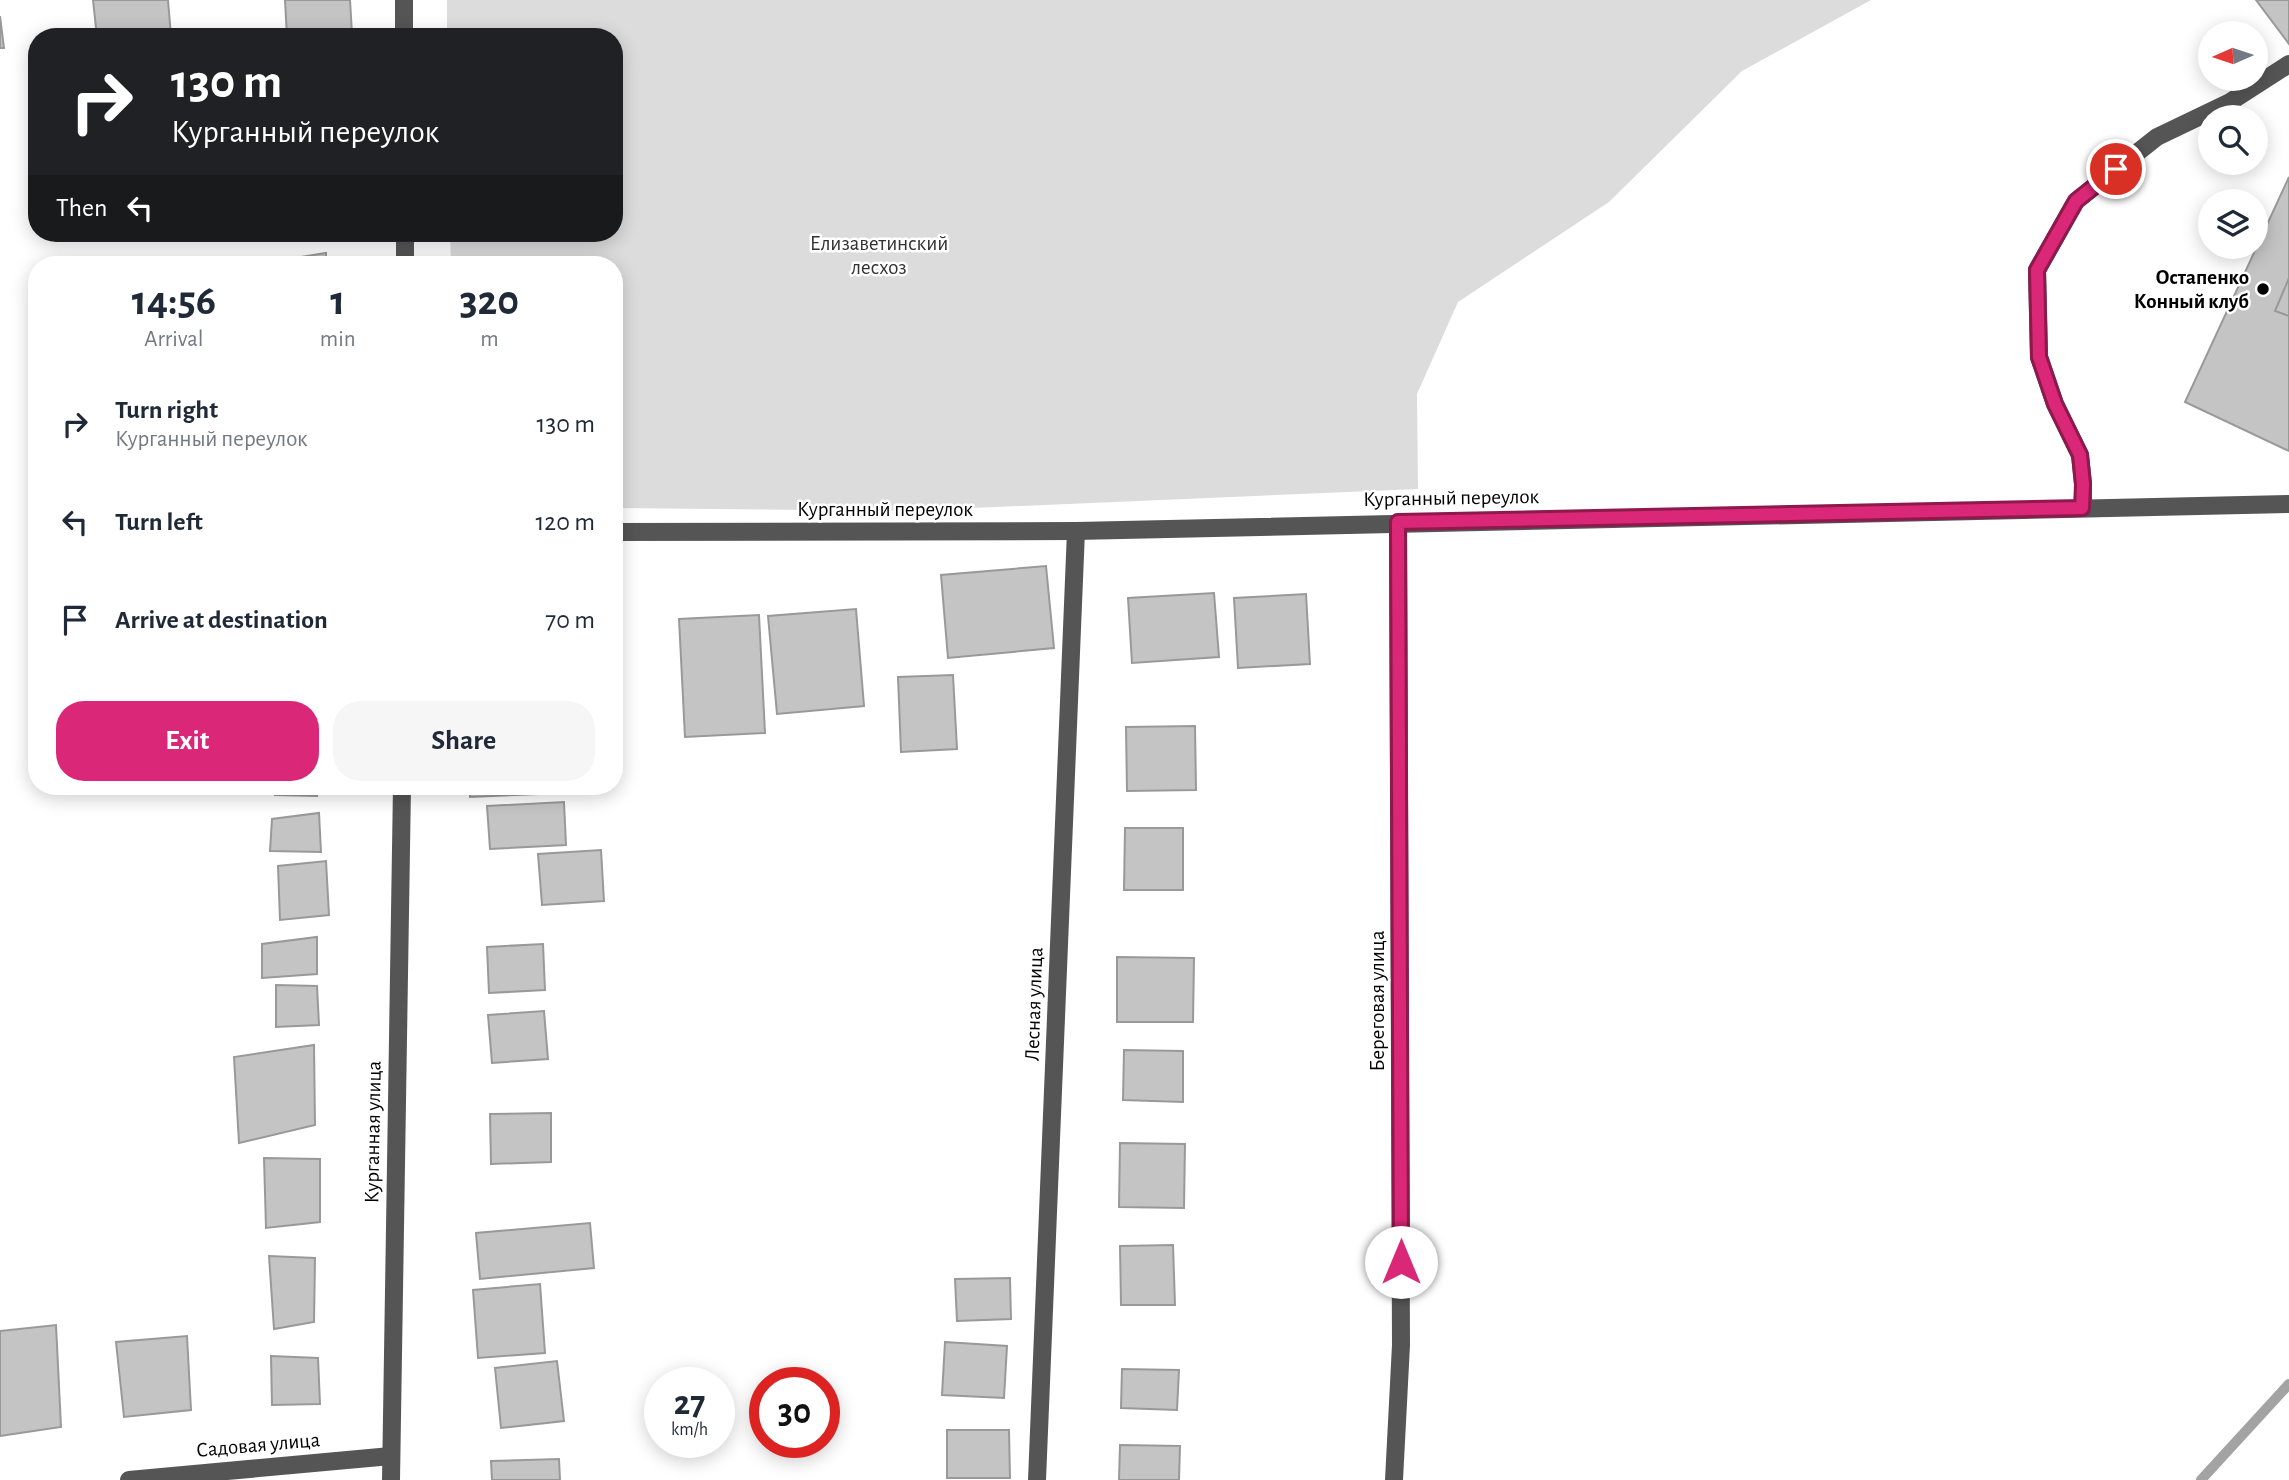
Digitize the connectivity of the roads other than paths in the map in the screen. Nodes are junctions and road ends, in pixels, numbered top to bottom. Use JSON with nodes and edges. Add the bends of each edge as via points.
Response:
{"nodes":[{"id":1,"x":404,"y":0,"type":"edge"},
{"id":2,"x":404,"y":28,"type":"edge"},
{"id":3,"x":2289,"y":64,"type":"edge"},
{"id":4,"x":2289,"y":504,"type":"edge"},
{"id":5,"x":2082,"y":508,"type":"junction"},
{"id":6,"x":1398,"y":522,"type":"junction"},
{"id":7,"x":1076,"y":531,"type":"junction"},
{"id":8,"x":623,"y":532,"type":"edge"},
{"id":9,"x":402,"y":795,"type":"edge"},
{"id":10,"x":391,"y":1455,"type":"junction"},
{"id":11,"x":129,"y":1480,"type":"edge"},
{"id":12,"x":391,"y":1480,"type":"edge"},
{"id":13,"x":1037,"y":1480,"type":"edge"},
{"id":14,"x":1394,"y":1480,"type":"edge"}],
"edges":[{"from":1,"to":2,"type":"street"},
{"from":3,"to":5,"type":"street","via":[[2230,102],[2157,137],[2076,201],[2037,270],[2039,357],[2080,455]]},
{"from":4,"to":5,"type":"street","name":"Курганный переулок"},
{"from":5,"to":6,"type":"street","name":"Курганный переулок"},
{"from":6,"to":7,"type":"street","name":"Курганный переулок"},
{"from":6,"to":14,"type":"street","name":"Береговая улица","via":[[1401,1345]]},
{"from":7,"to":8,"type":"street","name":"Курганный переулок"},
{"from":7,"to":13,"type":"street","name":"Лесная улица"},
{"from":9,"to":10,"type":"street","name":"Курганная улица"},
{"from":10,"to":11,"type":"street","name":"Садовая улица"},
{"from":10,"to":12,"type":"street","name":"Курганная улица"}]}
